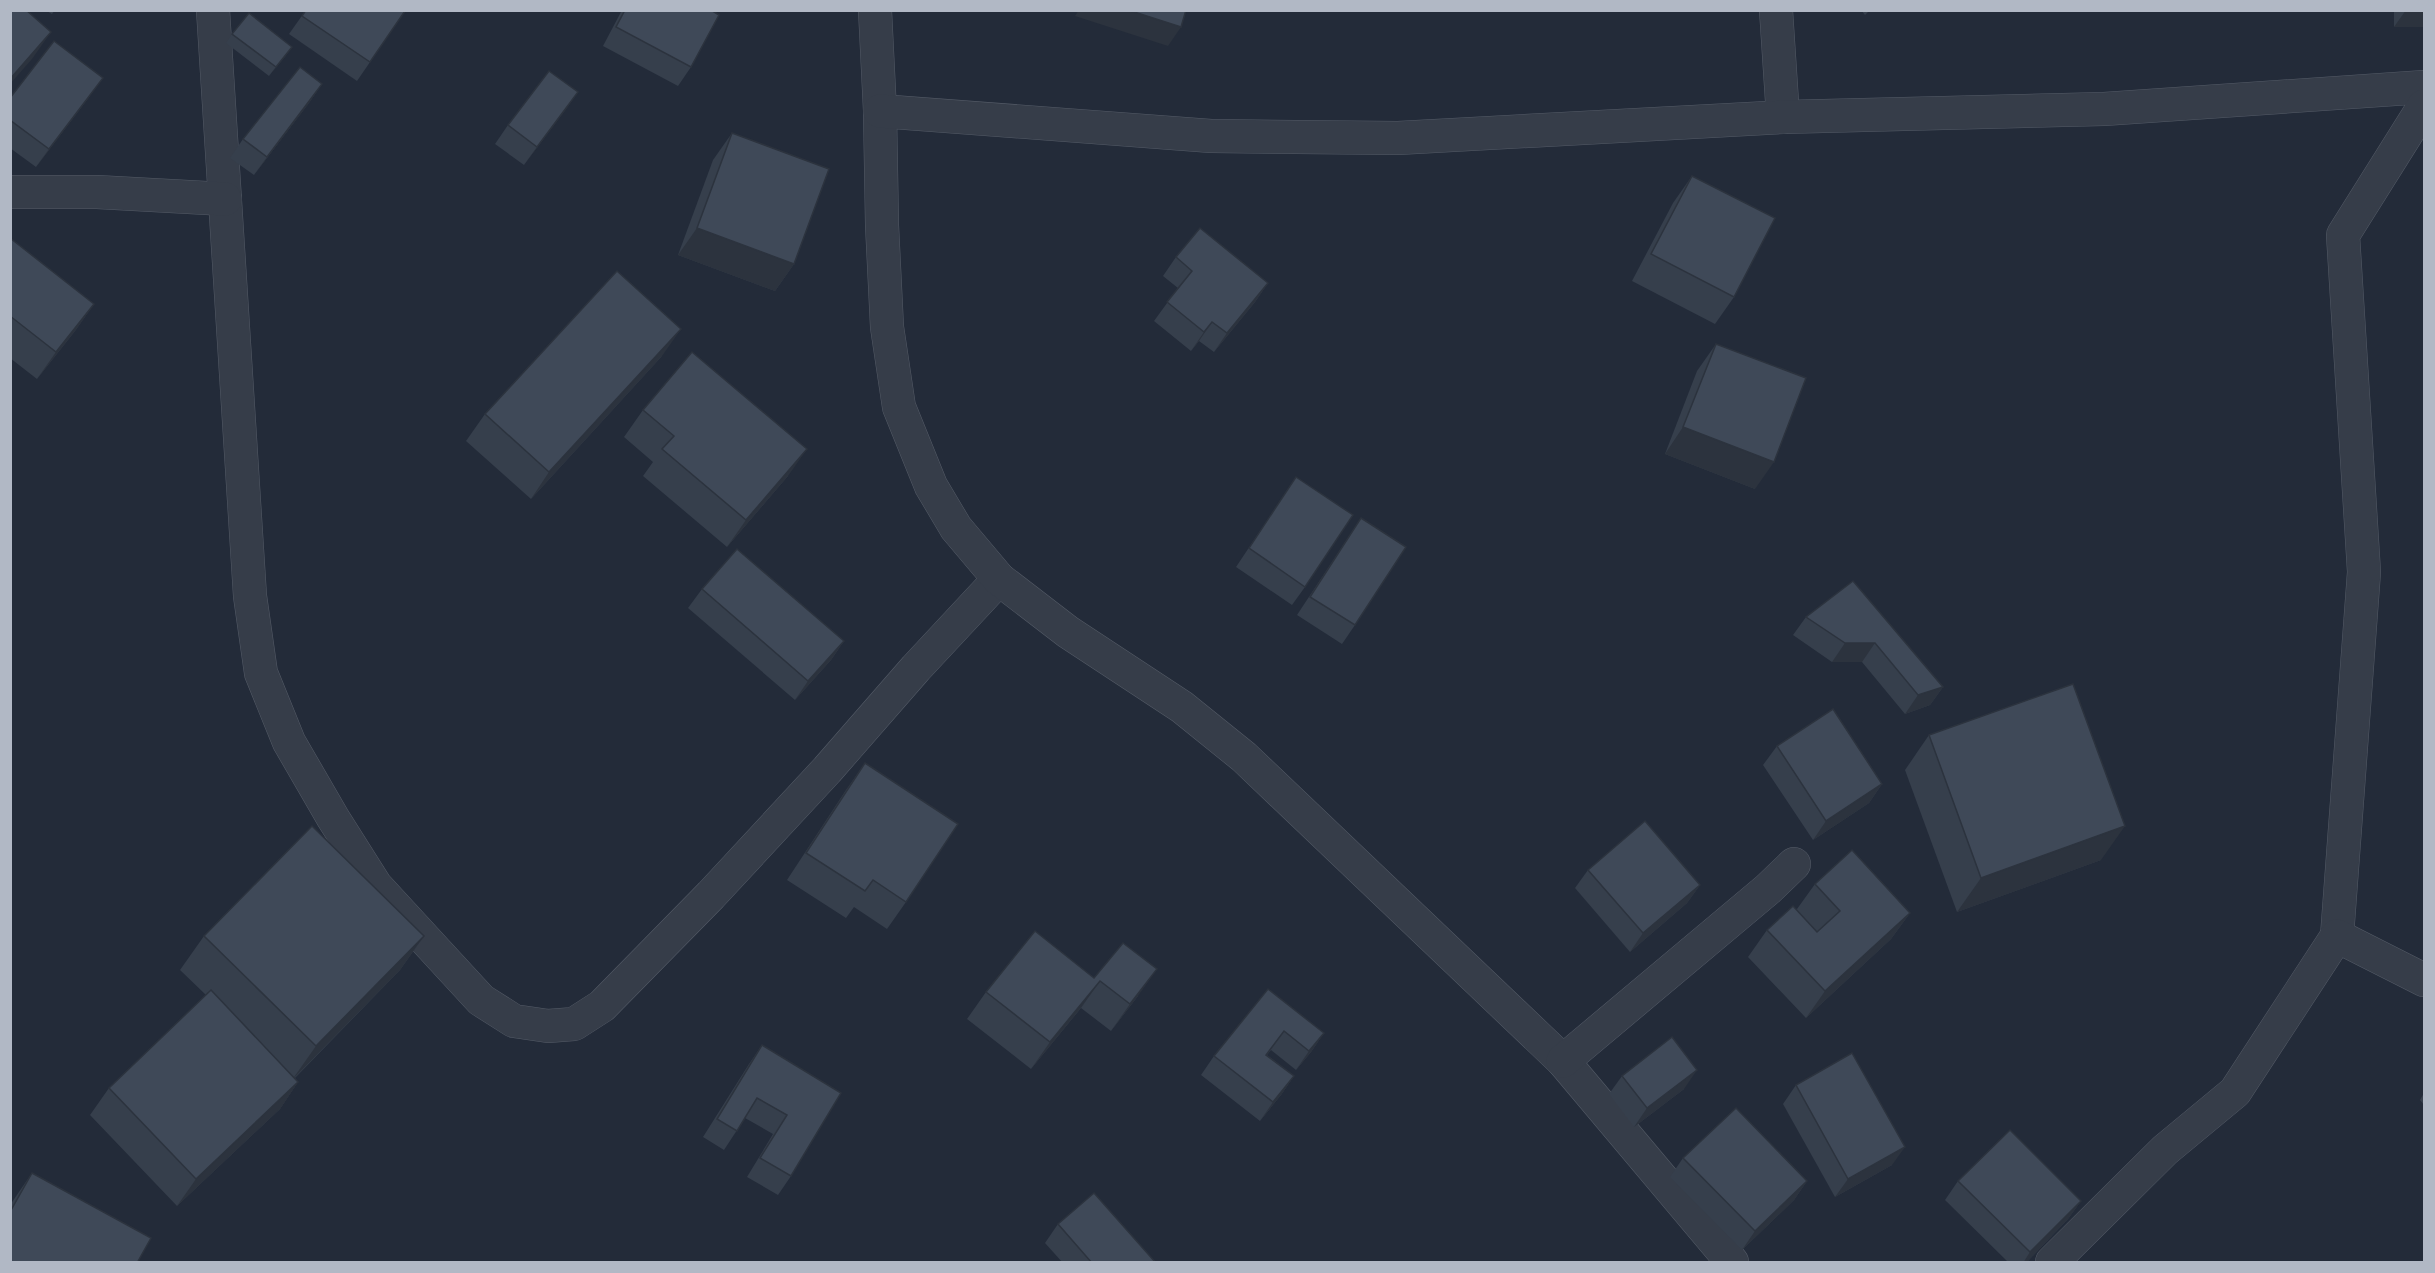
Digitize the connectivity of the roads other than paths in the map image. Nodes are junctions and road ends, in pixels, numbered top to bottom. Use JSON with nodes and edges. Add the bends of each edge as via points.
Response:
{"nodes":[{"id":1,"x":213,"y":10,"type":"edge"},
{"id":2,"x":875,"y":10,"type":"edge"},
{"id":3,"x":1776,"y":10,"type":"edge"},
{"id":4,"x":2424,"y":87,"type":"edge"},
{"id":5,"x":2424,"y":106,"type":"edge"},
{"id":6,"x":880,"y":111,"type":"junction"},
{"id":7,"x":1783,"y":117,"type":"junction"},
{"id":8,"x":10,"y":192,"type":"edge"},
{"id":9,"x":225,"y":199,"type":"junction"},
{"id":10,"x":999,"y":579,"type":"junction"},
{"id":11,"x":1794,"y":864,"type":"dead end"},
{"id":12,"x":2337,"y":936,"type":"junction"},
{"id":13,"x":2424,"y":980,"type":"edge"},
{"id":14,"x":1563,"y":1061,"type":"junction"},
{"id":15,"x":1732,"y":1263,"type":"edge"},
{"id":16,"x":2052,"y":1263,"type":"edge"}],
"edges":[{"from":1,"to":9,"type":"street"},
{"from":2,"to":6,"type":"street"},
{"from":3,"to":7,"type":"street"},
{"from":4,"to":7,"type":"street","via":[[2104,109]]},
{"from":5,"to":12,"type":"street","via":[[2343,236],[2364,572]]},
{"from":6,"to":7,"type":"street","via":[[1211,136],[1375,138]]},
{"from":6,"to":10,"type":"street","via":[[887,327],[899,407],[931,486],[956,528]]},
{"from":8,"to":9,"type":"street"},
{"from":9,"to":10,"type":"street","via":[[250,596],[261,673],[289,742],[376,886],[481,999],[514,1021],[549,1026],[574,1024],[602,1006],[789,812]]},
{"from":10,"to":14,"type":"street","via":[[1068,632],[1182,707],[1244,757]]},
{"from":11,"to":14,"type":"street"},
{"from":12,"to":13,"type":"street"},
{"from":12,"to":16,"type":"street","via":[[2235,1092],[2165,1150]]},
{"from":14,"to":15,"type":"street"}]}
